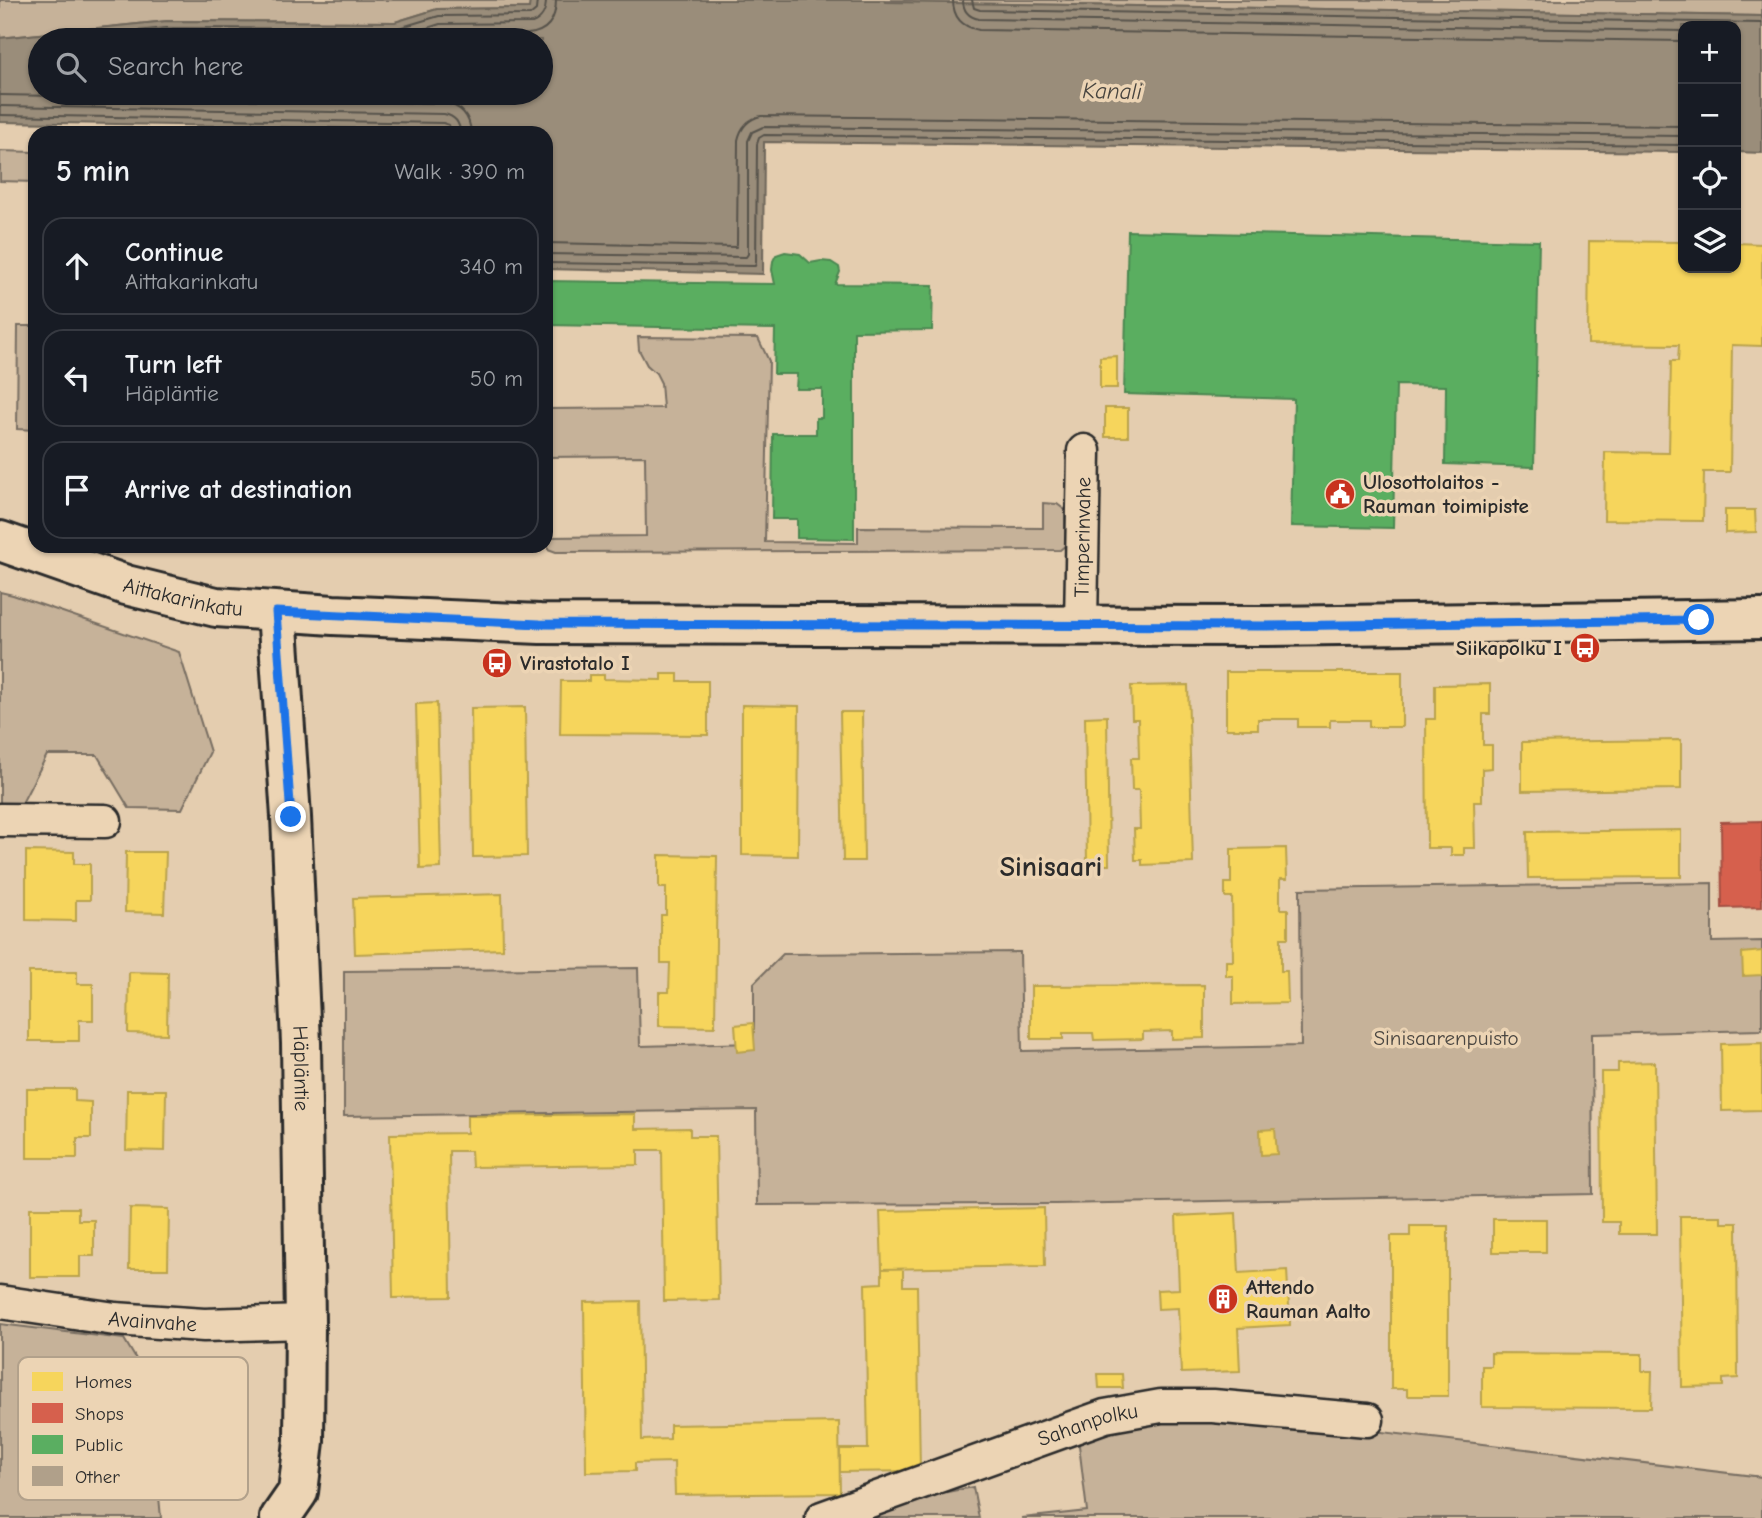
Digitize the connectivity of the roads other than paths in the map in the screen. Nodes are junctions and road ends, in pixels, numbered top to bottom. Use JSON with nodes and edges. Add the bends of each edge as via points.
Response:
{"nodes":[{"id":1,"x":1084,"y":451,"type":"dead end"},
{"id":2,"x":0,"y":541,"type":"edge"},
{"id":3,"x":28,"y":551,"type":"edge"},
{"id":4,"x":34,"y":553,"type":"edge"},
{"id":5,"x":276,"y":612,"type":"junction"},
{"id":6,"x":1762,"y":619,"type":"edge"},
{"id":7,"x":1081,"y":625,"type":"junction"},
{"id":8,"x":0,"y":820,"type":"edge"},
{"id":9,"x":105,"y":821,"type":"dead end"},
{"id":10,"x":0,"y":1302,"type":"edge"},
{"id":11,"x":305,"y":1322,"type":"junction"},
{"id":12,"x":1367,"y":1420,"type":"dead end"},
{"id":13,"x":280,"y":1518,"type":"edge"},
{"id":14,"x":822,"y":1518,"type":"edge"}],
"edges":[{"from":1,"to":7,"type":"street","name":"Timperinvahe"},
{"from":2,"to":3,"type":"main road","name":"Aittakarinkatu"},
{"from":4,"to":5,"type":"main road","name":"Aittakarinkatu","via":[[126,585],[216,607]]},
{"from":5,"to":7,"type":"main road","name":"Aittakarinkatu","via":[[540,624]]},
{"from":5,"to":11,"type":"main road","name":"Häpläntie","via":[[295,897]]},
{"from":6,"to":7,"type":"main road","name":"Aittakarinkatu"},
{"from":8,"to":9,"type":"street"},
{"from":10,"to":11,"type":"street","name":"Avainvahe","via":[[115,1319],[204,1325]]},
{"from":11,"to":13,"type":"main road","name":"Häpläntie","via":[[304,1441],[298,1492]]},
{"from":12,"to":14,"type":"street","name":"Sahanpolku","via":[[1213,1406],[1161,1406],[1105,1416]]}]}
